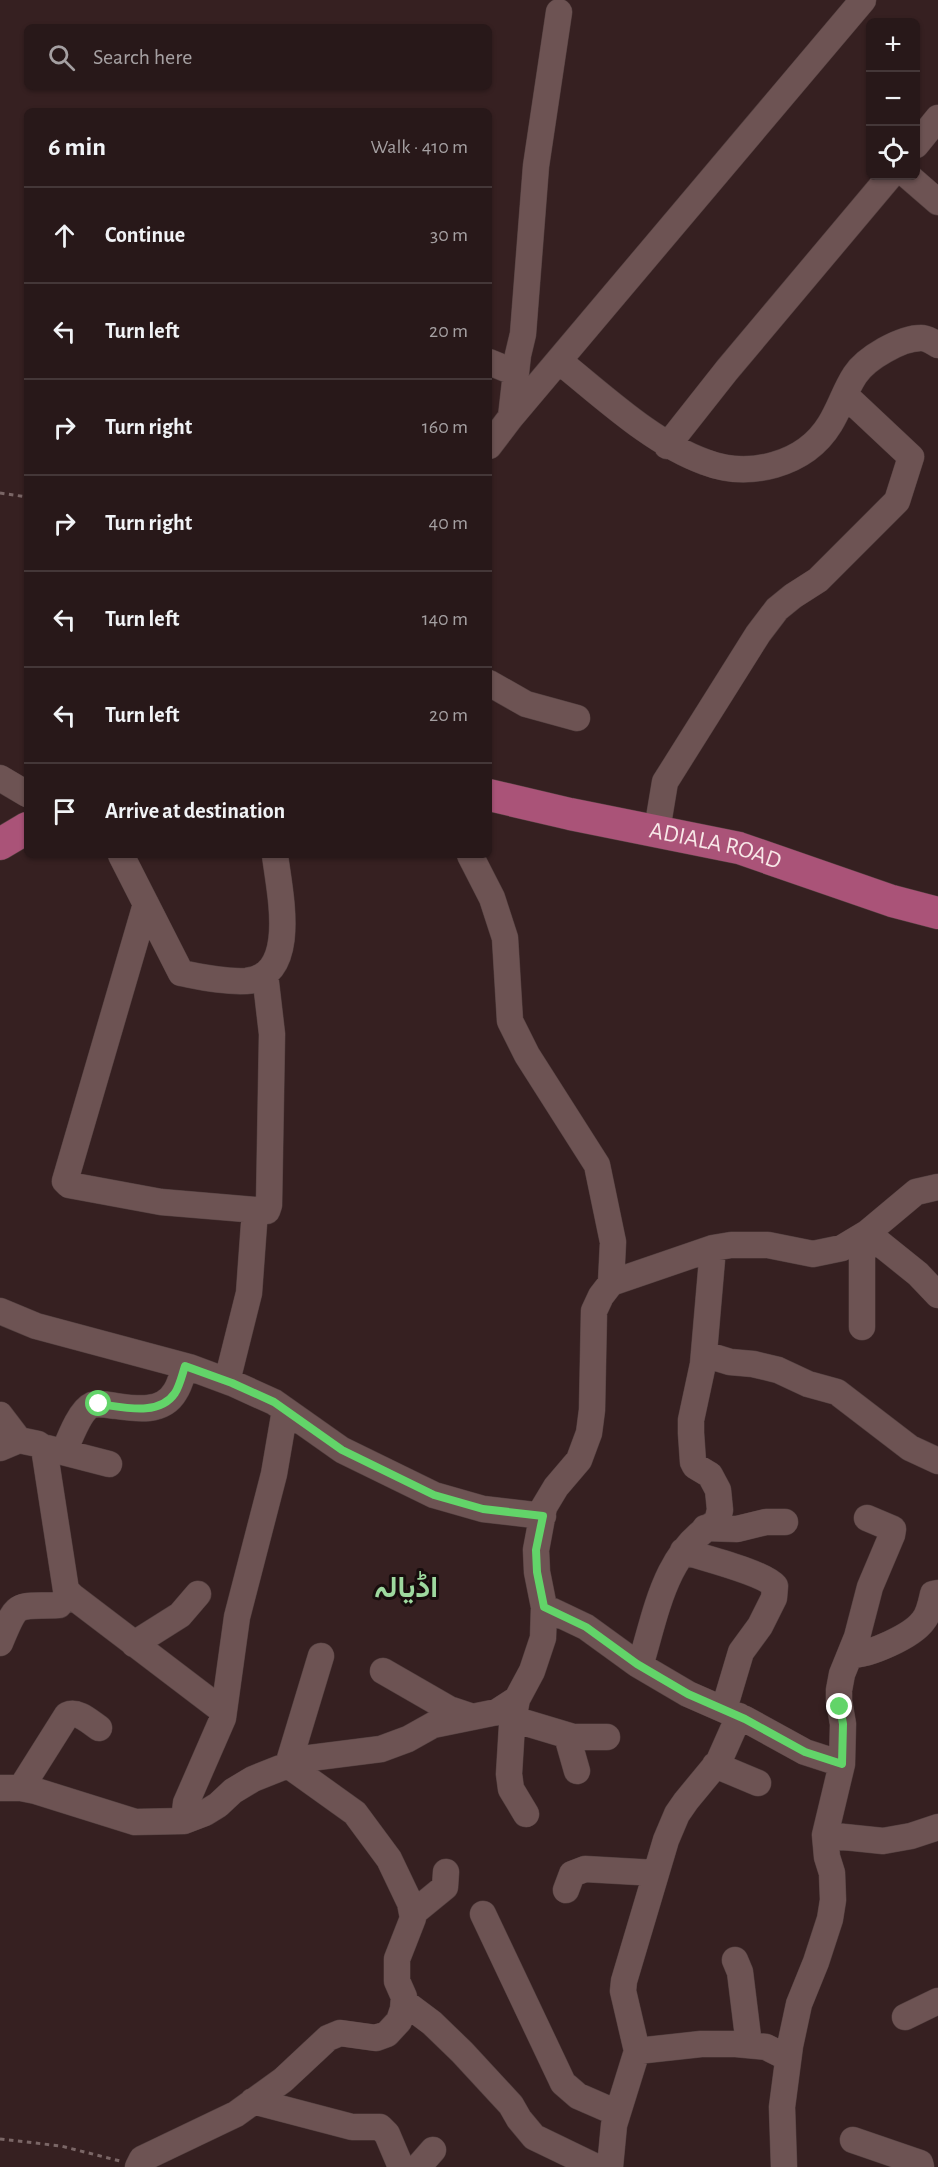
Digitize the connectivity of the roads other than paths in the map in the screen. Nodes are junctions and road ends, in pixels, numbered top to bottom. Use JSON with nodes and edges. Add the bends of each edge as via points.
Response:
{"nodes":[{"id":1,"x":863,"y":0,"type":"edge"},
{"id":2,"x":559,"y":12,"type":"dead end"},
{"id":3,"x":938,"y":118,"type":"edge"},
{"id":4,"x":920,"y":139,"type":"edge"},
{"id":5,"x":887,"y":180,"type":"edge"},
{"id":6,"x":913,"y":180,"type":"edge"},
{"id":7,"x":938,"y":202,"type":"edge"},
{"id":8,"x":938,"y":345,"type":"edge"},
{"id":9,"x":559,"y":361,"type":"junction"},
{"id":10,"x":492,"y":363,"type":"edge"},
{"id":11,"x":516,"y":373,"type":"junction"},
{"id":12,"x":845,"y":394,"type":"junction"},
{"id":13,"x":511,"y":417,"type":"junction"},
{"id":14,"x":492,"y":442,"type":"edge"},
{"id":15,"x":667,"y":446,"type":"junction"},
{"id":16,"x":492,"y":685,"type":"edge"},
{"id":17,"x":577,"y":718,"type":"dead end"},
{"id":18,"x":0,"y":778,"type":"edge"},
{"id":19,"x":24,"y":792,"type":"edge"},
{"id":20,"x":492,"y":796,"type":"edge"},
{"id":21,"x":24,"y":830,"type":"edge"},
{"id":22,"x":657,"y":830,"type":"junction"},
{"id":23,"x":0,"y":844,"type":"edge"},
{"id":24,"x":123,"y":858,"type":"edge"},
{"id":25,"x":275,"y":858,"type":"edge"},
{"id":26,"x":472,"y":858,"type":"edge"},
{"id":27,"x":146,"y":904,"type":"junction"},
{"id":28,"x":938,"y":914,"type":"edge"},
{"id":29,"x":265,"y":974,"type":"junction"},
{"id":30,"x":938,"y":1187,"type":"edge"},
{"id":31,"x":255,"y":1210,"type":"junction"},
{"id":32,"x":865,"y":1234,"type":"junction"},
{"id":33,"x":713,"y":1248,"type":"junction"},
{"id":34,"x":611,"y":1283,"type":"junction"},
{"id":35,"x":938,"y":1295,"type":"edge"},
{"id":36,"x":0,"y":1311,"type":"edge"},
{"id":37,"x":862,"y":1327,"type":"dead end"},
{"id":38,"x":704,"y":1354,"type":"junction"},
{"id":39,"x":185,"y":1366,"type":"junction"},
{"id":40,"x":227,"y":1381,"type":"junction"},
{"id":41,"x":285,"y":1410,"type":"junction"},
{"id":42,"x":0,"y":1416,"type":"edge"},
{"id":43,"x":10,"y":1444,"type":"edge"},
{"id":44,"x":54,"y":1450,"type":"junction"},
{"id":45,"x":938,"y":1461,"type":"edge"},
{"id":46,"x":109,"y":1464,"type":"dead end"},
{"id":47,"x":543,"y":1516,"type":"junction"},
{"id":48,"x":867,"y":1518,"type":"dead end"},
{"id":49,"x":785,"y":1522,"type":"dead end"},
{"id":50,"x":705,"y":1528,"type":"junction"},
{"id":51,"x":683,"y":1551,"type":"junction"},
{"id":52,"x":69,"y":1593,"type":"junction"},
{"id":53,"x":938,"y":1593,"type":"edge"},
{"id":54,"x":198,"y":1594,"type":"dead end"},
{"id":55,"x":544,"y":1607,"type":"junction"},
{"id":56,"x":0,"y":1642,"type":"edge"},
{"id":57,"x":134,"y":1644,"type":"junction"},
{"id":58,"x":851,"y":1655,"type":"junction"},
{"id":59,"x":321,"y":1656,"type":"dead end"},
{"id":60,"x":640,"y":1666,"type":"junction"},
{"id":61,"x":383,"y":1671,"type":"dead end"},
{"id":62,"x":515,"y":1709,"type":"junction"},
{"id":63,"x":224,"y":1711,"type":"junction"},
{"id":64,"x":731,"y":1712,"type":"junction"},
{"id":65,"x":474,"y":1717,"type":"junction"},
{"id":66,"x":99,"y":1728,"type":"dead end"},
{"id":67,"x":567,"y":1736,"type":"junction"},
{"id":68,"x":607,"y":1737,"type":"dead end"},
{"id":69,"x":842,"y":1764,"type":"junction"},
{"id":70,"x":288,"y":1765,"type":"junction"},
{"id":71,"x":715,"y":1765,"type":"junction"},
{"id":72,"x":577,"y":1771,"type":"dead end"},
{"id":73,"x":758,"y":1783,"type":"dead end"},
{"id":74,"x":11,"y":1788,"type":"edge"},
{"id":75,"x":526,"y":1814,"type":"dead end"},
{"id":76,"x":184,"y":1821,"type":"junction"},
{"id":77,"x":938,"y":1827,"type":"edge"},
{"id":78,"x":825,"y":1835,"type":"junction"},
{"id":79,"x":446,"y":1872,"type":"dead end"},
{"id":80,"x":656,"y":1873,"type":"junction"},
{"id":81,"x":566,"y":1890,"type":"dead end"},
{"id":82,"x":412,"y":1914,"type":"junction"},
{"id":83,"x":483,"y":1914,"type":"dead end"},
{"id":84,"x":735,"y":1960,"type":"dead end"},
{"id":85,"x":938,"y":2001,"type":"edge"},
{"id":86,"x":404,"y":2002,"type":"junction"},
{"id":87,"x":905,"y":2017,"type":"dead end"},
{"id":88,"x":749,"y":2045,"type":"junction"},
{"id":89,"x":637,"y":2051,"type":"junction"},
{"id":90,"x":788,"y":2058,"type":"junction"},
{"id":91,"x":253,"y":2102,"type":"junction"},
{"id":92,"x":617,"y":2113,"type":"junction"},
{"id":93,"x":854,"y":2140,"type":"dead end"},
{"id":94,"x":557,"y":2159,"type":"edge"},
{"id":95,"x":132,"y":2166,"type":"edge"},
{"id":96,"x":401,"y":2167,"type":"edge"},
{"id":97,"x":596,"y":2167,"type":"edge"},
{"id":98,"x":610,"y":2167,"type":"edge"},
{"id":99,"x":784,"y":2167,"type":"edge"},
{"id":100,"x":921,"y":2167,"type":"edge"}],
"edges":[{"from":1,"to":9,"type":"street"},
{"from":2,"to":11,"type":"street","via":[[536,166],[523,334]]},
{"from":3,"to":4,"type":"street"},
{"from":5,"to":15,"type":"street"},
{"from":6,"to":7,"type":"street"},
{"from":8,"to":12,"type":"street","via":[[922,338],[894,345],[855,374]]},
{"from":9,"to":13,"type":"street"},
{"from":9,"to":15,"type":"street"},
{"from":10,"to":11,"type":"street"},
{"from":11,"to":13,"type":"street"},
{"from":12,"to":15,"type":"street","via":[[822,435],[795,458],[781,463],[763,468],[732,468],[706,463]]},
{"from":12,"to":22,"type":"street","via":[[911,457],[897,501],[818,580],[777,609],[758,634],[665,782]]},
{"from":13,"to":14,"type":"street"},
{"from":16,"to":17,"type":"street","via":[[526,704]]},
{"from":18,"to":19,"type":"street"},
{"from":20,"to":22,"type":"main road","name":"ADIALA ROAD"},
{"from":21,"to":23,"type":"main road"},
{"from":22,"to":28,"type":"main road","name":"ADIALA ROAD","via":[[739,848]]},
{"from":24,"to":27,"type":"street"},
{"from":25,"to":29,"type":"street","via":[[284,935],[279,955]]},
{"from":26,"to":34,"type":"street","via":[[492,898],[505,938],[510,1021],[527,1055],[597,1165],[614,1242]]},
{"from":27,"to":29,"type":"street","via":[[181,973],[248,981]]},
{"from":27,"to":31,"type":"street","via":[[65,1181],[69,1185],[161,1202]]},
{"from":29,"to":31,"type":"street","via":[[272,1034],[269,1205],[267,1210]]},
{"from":30,"to":32,"type":"street","via":[[916,1192]]},
{"from":31,"to":40,"type":"street","via":[[249,1293]]},
{"from":32,"to":33,"type":"street","via":[[842,1248],[819,1253],[768,1245]]},
{"from":32,"to":35,"type":"street","via":[[918,1274]]},
{"from":32,"to":37,"type":"street"},
{"from":33,"to":34,"type":"street"},
{"from":33,"to":38,"type":"street"},
{"from":34,"to":47,"type":"street","via":[[594,1311],[589,1433],[579,1460],[556,1487]]},
{"from":36,"to":39,"type":"street","via":[[36,1326]]},
{"from":38,"to":45,"type":"street","via":[[778,1370],[837,1392],[910,1448]]},
{"from":38,"to":50,"type":"street","via":[[691,1420],[693,1462],[710,1475],[718,1490],[720,1510],[717,1522]]},
{"from":39,"to":40,"type":"street"},
{"from":39,"to":44,"type":"street","via":[[176,1391],[164,1403],[148,1408],[91,1406]]},
{"from":40,"to":41,"type":"street"},
{"from":41,"to":47,"type":"street","via":[[342,1450],[434,1495],[483,1509]]},
{"from":41,"to":63,"type":"street","via":[[274,1474],[237,1617]]},
{"from":42,"to":43,"type":"street"},
{"from":43,"to":44,"type":"street","via":[[38,1444]]},
{"from":44,"to":46,"type":"street"},
{"from":44,"to":52,"type":"street"},
{"from":47,"to":55,"type":"street","via":[[536,1550]]},
{"from":48,"to":58,"type":"street","via":[[893,1529],[870,1587]]},
{"from":49,"to":50,"type":"street","via":[[737,1529]]},
{"from":50,"to":51,"type":"street"},
{"from":51,"to":60,"type":"street","via":[[670,1570]]},
{"from":51,"to":64,"type":"street","via":[[749,1572],[775,1586],[774,1599],[741,1652]]},
{"from":52,"to":56,"type":"street","via":[[59,1605],[22,1605],[15,1610]]},
{"from":52,"to":57,"type":"street"},
{"from":53,"to":58,"type":"street","via":[[933,1594],[927,1615],[917,1628],[876,1649]]},
{"from":54,"to":57,"type":"street","via":[[180,1615]]},
{"from":55,"to":60,"type":"street","via":[[586,1627]]},
{"from":55,"to":62,"type":"street","via":[[543,1638]]},
{"from":57,"to":63,"type":"street"},
{"from":58,"to":69,"type":"street","via":[[839,1690]]},
{"from":59,"to":70,"type":"street"},
{"from":60,"to":64,"type":"street","via":[[688,1694]]},
{"from":61,"to":65,"type":"street","via":[[449,1709]]},
{"from":62,"to":65,"type":"street"},
{"from":62,"to":67,"type":"street"},
{"from":62,"to":75,"type":"street","via":[[508,1774],[511,1789]]},
{"from":63,"to":76,"type":"street","via":[[186,1803]]},
{"from":64,"to":69,"type":"street","via":[[805,1752]]},
{"from":64,"to":71,"type":"street","via":[[725,1750]]},
{"from":65,"to":70,"type":"street","via":[[433,1725],[381,1749],[310,1758]]},
{"from":66,"to":74,"type":"street","via":[[77,1714],[68,1715]]},
{"from":67,"to":68,"type":"street"},
{"from":67,"to":72,"type":"street"},
{"from":69,"to":78,"type":"street"},
{"from":70,"to":76,"type":"street","via":[[253,1779],[206,1813]]},
{"from":70,"to":82,"type":"street","via":[[355,1813],[389,1859]]},
{"from":71,"to":73,"type":"street"},
{"from":71,"to":80,"type":"street","via":[[677,1814]]},
{"from":74,"to":76,"type":"street","via":[[135,1822]]},
{"from":77,"to":78,"type":"street","via":[[883,1841]]},
{"from":78,"to":90,"type":"street","via":[[833,1887],[830,1919],[799,2004]]},
{"from":79,"to":82,"type":"street","via":[[445,1887]]},
{"from":80,"to":81,"type":"street","via":[[585,1869],[572,1874]]},
{"from":80,"to":89,"type":"street","via":[[624,1981]]},
{"from":82,"to":86,"type":"street","via":[[397,1959],[397,1981]]},
{"from":83,"to":92,"type":"street","via":[[563,2083],[578,2096]]},
{"from":84,"to":88,"type":"street"},
{"from":85,"to":87,"type":"street"},
{"from":86,"to":91,"type":"street","via":[[399,2020],[387,2034],[376,2038],[340,2033],[328,2037],[283,2080]]},
{"from":86,"to":94,"type":"street","via":[[462,2052]]},
{"from":88,"to":89,"type":"street","via":[[701,2044]]},
{"from":88,"to":90,"type":"street","via":[[765,2047]]},
{"from":89,"to":92,"type":"street"},
{"from":90,"to":99,"type":"street","via":[[782,2107]]},
{"from":91,"to":95,"type":"street","via":[[217,2125]]},
{"from":91,"to":96,"type":"street","via":[[352,2127],[380,2127]]},
{"from":92,"to":98,"type":"street"},
{"from":93,"to":100,"type":"street","via":[[920,2163]]},
{"from":94,"to":97,"type":"street"}]}
